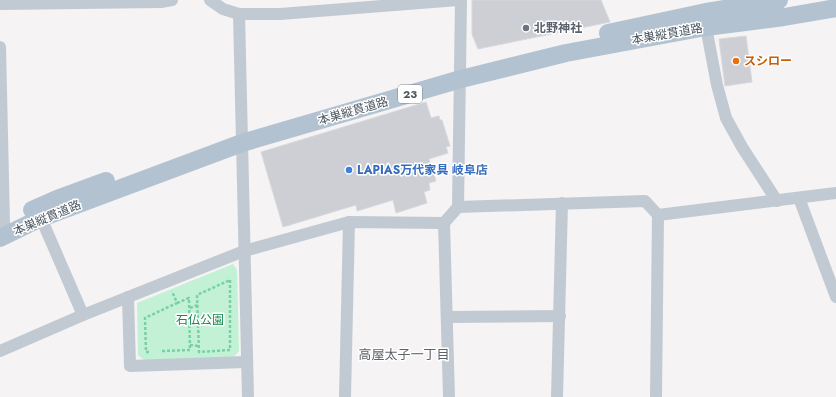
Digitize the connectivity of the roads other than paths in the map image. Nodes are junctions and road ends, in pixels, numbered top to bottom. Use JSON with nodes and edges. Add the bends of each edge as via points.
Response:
{"nodes":[{"id":1,"x":172,"y":0,"type":"edge"},
{"id":2,"x":210,"y":0,"type":"edge"},
{"id":3,"x":458,"y":0,"type":"edge"},
{"id":4,"x":461,"y":0,"type":"edge"},
{"id":5,"x":780,"y":0,"type":"edge"},
{"id":6,"x":391,"y":3,"type":"edge"},
{"id":7,"x":0,"y":4,"type":"edge"},
{"id":8,"x":836,"y":8,"type":"edge"},
{"id":9,"x":239,"y":14,"type":"junction"},
{"id":10,"x":706,"y":20,"type":"junction"},
{"id":11,"x":0,"y":47,"type":"edge"},
{"id":12,"x":461,"y":73,"type":"junction"},
{"id":13,"x":241,"y":137,"type":"junction"},
{"id":14,"x":836,"y":193,"type":"edge"},
{"id":15,"x":799,"y":198,"type":"junction"},
{"id":16,"x":777,"y":201,"type":"junction"},
{"id":17,"x":562,"y":204,"type":"junction"},
{"id":18,"x":458,"y":207,"type":"junction"},
{"id":19,"x":658,"y":216,"type":"junction"},
{"id":20,"x":41,"y":218,"type":"junction"},
{"id":21,"x":349,"y":222,"type":"junction"},
{"id":22,"x":444,"y":223,"type":"junction"},
{"id":23,"x":2,"y":230,"type":"edge"},
{"id":24,"x":244,"y":251,"type":"junction"},
{"id":25,"x":128,"y":297,"type":"junction"},
{"id":26,"x":836,"y":297,"type":"edge"},
{"id":27,"x":83,"y":315,"type":"junction"},
{"id":28,"x":560,"y":316,"type":"junction"},
{"id":29,"x":447,"y":317,"type":"junction"},
{"id":30,"x":0,"y":351,"type":"edge"},
{"id":31,"x":246,"y":362,"type":"junction"},
{"id":32,"x":248,"y":397,"type":"edge"},
{"id":33,"x":345,"y":397,"type":"edge"},
{"id":34,"x":449,"y":397,"type":"edge"},
{"id":35,"x":557,"y":397,"type":"edge"},
{"id":36,"x":656,"y":397,"type":"edge"}],
"edges":[{"from":1,"to":7,"type":"street"},
{"from":2,"to":9,"type":"street","via":[[223,10]]},
{"from":3,"to":6,"type":"street"},
{"from":4,"to":12,"type":"street"},
{"from":5,"to":10,"type":"main road","name":"本巣縦貫道路","number":"23"},
{"from":6,"to":9,"type":"street","via":[[280,14]]},
{"from":8,"to":10,"type":"main road","name":"本巣縦貫道路","number":"23","via":[[784,17]]},
{"from":9,"to":13,"type":"street"},
{"from":10,"to":12,"type":"main road","name":"本巣縦貫道路","number":"23","via":[[566,53]]},
{"from":10,"to":16,"type":"street","via":[[717,85],[726,118]]},
{"from":11,"to":23,"type":"street"},
{"from":12,"to":13,"type":"main road","name":"本巣縦貫道路","number":"23"},
{"from":12,"to":18,"type":"street"},
{"from":13,"to":20,"type":"main road","name":"本巣縦貫道路","number":"23"},
{"from":13,"to":23,"type":"main road","name":"本巣縦貫道路","number":"23","via":[[57,198]]},
{"from":13,"to":24,"type":"street"},
{"from":14,"to":15,"type":"street"},
{"from":15,"to":16,"type":"street"},
{"from":15,"to":26,"type":"street"},
{"from":16,"to":19,"type":"street"},
{"from":17,"to":18,"type":"street"},
{"from":17,"to":19,"type":"street","via":[[645,201]]},
{"from":17,"to":28,"type":"street"},
{"from":18,"to":22,"type":"street"},
{"from":19,"to":36,"type":"street"},
{"from":20,"to":23,"type":"main road","name":"本巣縦貫道路","number":"23"},
{"from":20,"to":27,"type":"street"},
{"from":21,"to":22,"type":"street"},
{"from":21,"to":24,"type":"street"},
{"from":21,"to":33,"type":"street"},
{"from":22,"to":29,"type":"street"},
{"from":24,"to":25,"type":"street"},
{"from":24,"to":31,"type":"street"},
{"from":25,"to":27,"type":"street"},
{"from":25,"to":31,"type":"street","via":[[130,366]]},
{"from":27,"to":30,"type":"street"},
{"from":28,"to":29,"type":"street"},
{"from":28,"to":35,"type":"street"},
{"from":29,"to":34,"type":"street"},
{"from":31,"to":32,"type":"street"}]}
